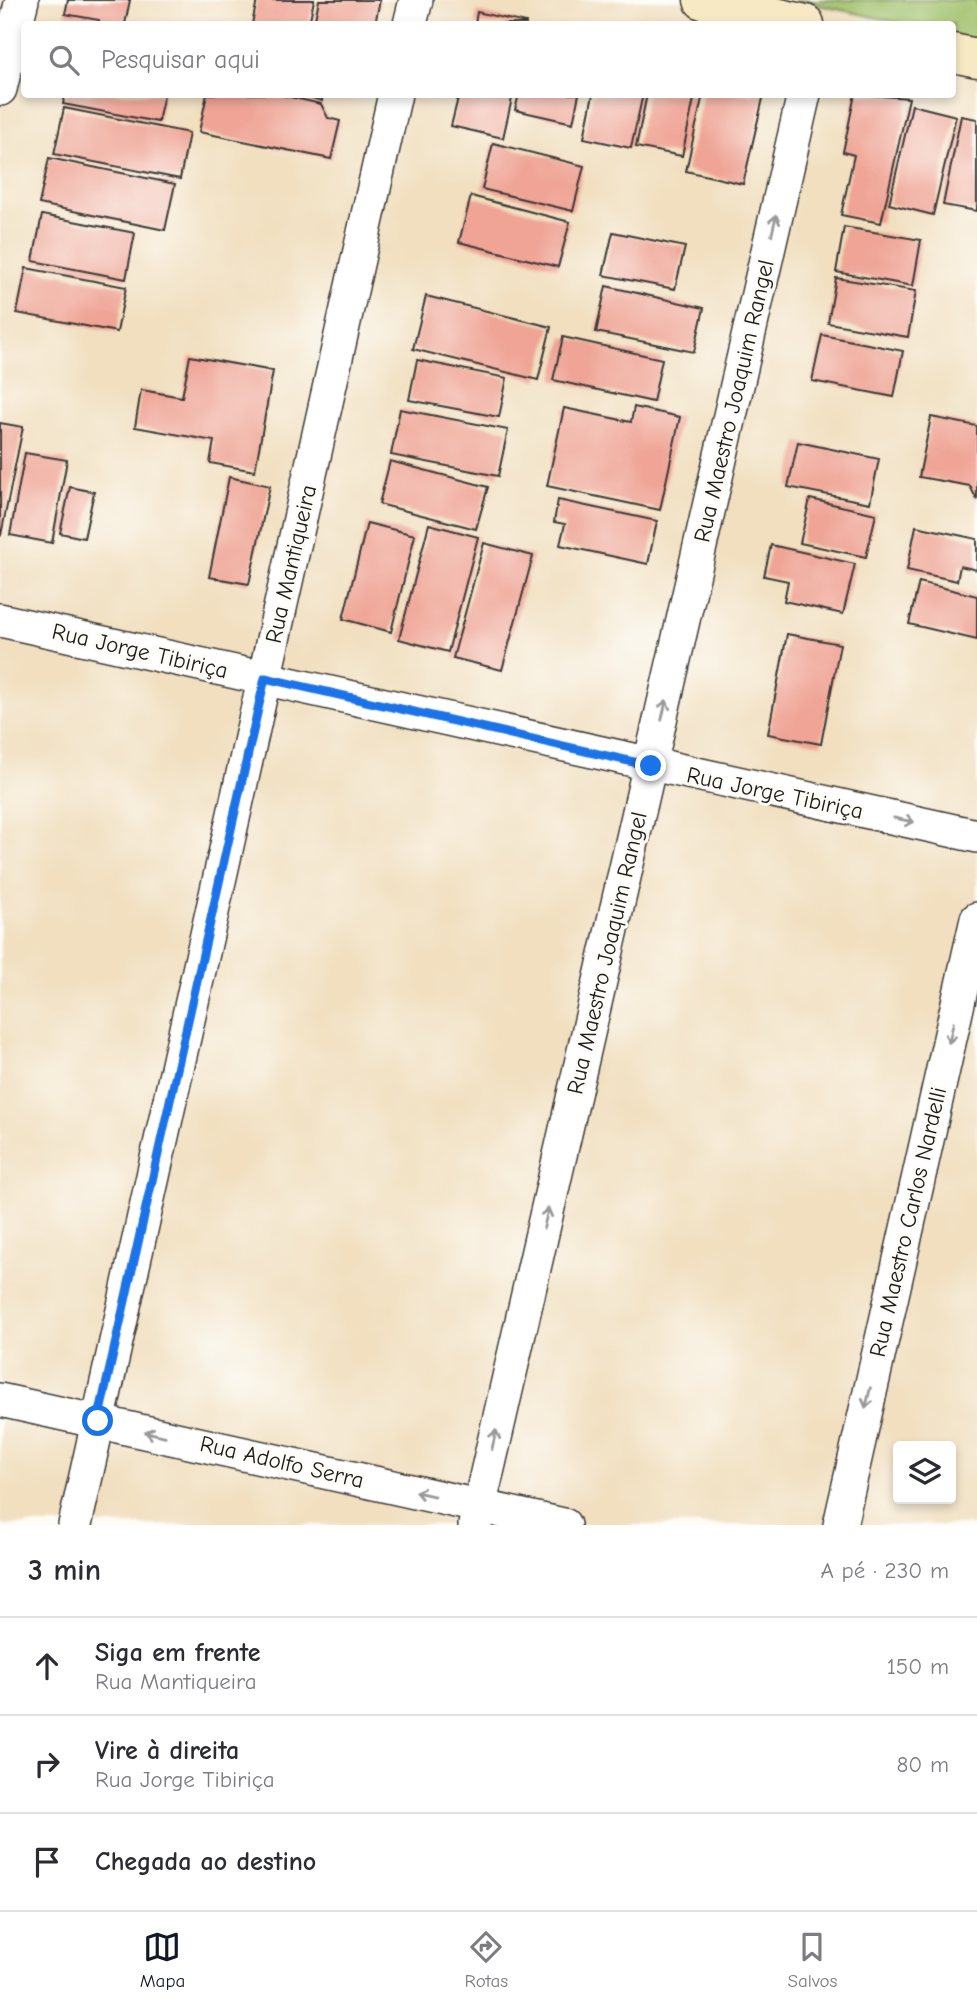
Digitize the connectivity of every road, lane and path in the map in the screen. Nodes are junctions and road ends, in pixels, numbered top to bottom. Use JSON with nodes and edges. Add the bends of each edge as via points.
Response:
{"nodes":[{"id":1,"x":22,"y":0,"type":"edge"},
{"id":2,"x":416,"y":0,"type":"edge"},
{"id":3,"x":703,"y":0,"type":"edge"},
{"id":4,"x":412,"y":21,"type":"edge"},
{"id":5,"x":792,"y":21,"type":"edge"},
{"id":6,"x":956,"y":54,"type":"edge"},
{"id":7,"x":977,"y":58,"type":"edge"},
{"id":8,"x":0,"y":89,"type":"edge"},
{"id":9,"x":394,"y":98,"type":"edge"},
{"id":10,"x":803,"y":98,"type":"edge"},
{"id":11,"x":0,"y":620,"type":"edge"},
{"id":12,"x":265,"y":678,"type":"junction"},
{"id":13,"x":651,"y":766,"type":"junction"},
{"id":14,"x":977,"y":836,"type":"edge"},
{"id":15,"x":977,"y":919,"type":"edge"},
{"id":16,"x":0,"y":1400,"type":"edge"},
{"id":17,"x":98,"y":1421,"type":"junction"},
{"id":18,"x":477,"y":1516,"type":"edge"},
{"id":19,"x":75,"y":1525,"type":"edge"},
{"id":20,"x":564,"y":1525,"type":"edge"},
{"id":21,"x":840,"y":1525,"type":"edge"}],
"edges":[{"from":1,"to":8,"type":"street"},
{"from":2,"to":4,"type":"street"},
{"from":3,"to":5,"type":"main road"},
{"from":6,"to":7,"type":"main road"},
{"from":9,"to":12,"type":"street","name":"Rua Mantiqueira"},
{"from":13,"to":10,"type":"street","name":"Rua Maestro Joaquim Rangel","one_way":true},
{"from":11,"to":12,"type":"street","name":"Rua Jorge Tibiriça"},
{"from":12,"to":13,"type":"street","name":"Rua Jorge Tibiriça"},
{"from":12,"to":17,"type":"street","name":"Rua Mantiqueira"},
{"from":13,"to":14,"type":"street","name":"Rua Jorge Tibiriça","one_way":true},
{"from":18,"to":13,"type":"street","name":"Rua Maestro Joaquim Rangel","one_way":true},
{"from":15,"to":21,"type":"street","name":"Rua Maestro Carlos Nardelli","one_way":true},
{"from":16,"to":17,"type":"street","name":"Rua Adolfo Serra"},
{"from":18,"to":17,"type":"street","name":"Rua Adolfo Serra","one_way":true},
{"from":17,"to":19,"type":"street","name":"Rua Mantiqueira"},
{"from":18,"to":20,"type":"street","name":"Rua Adolfo Serra"}]}
